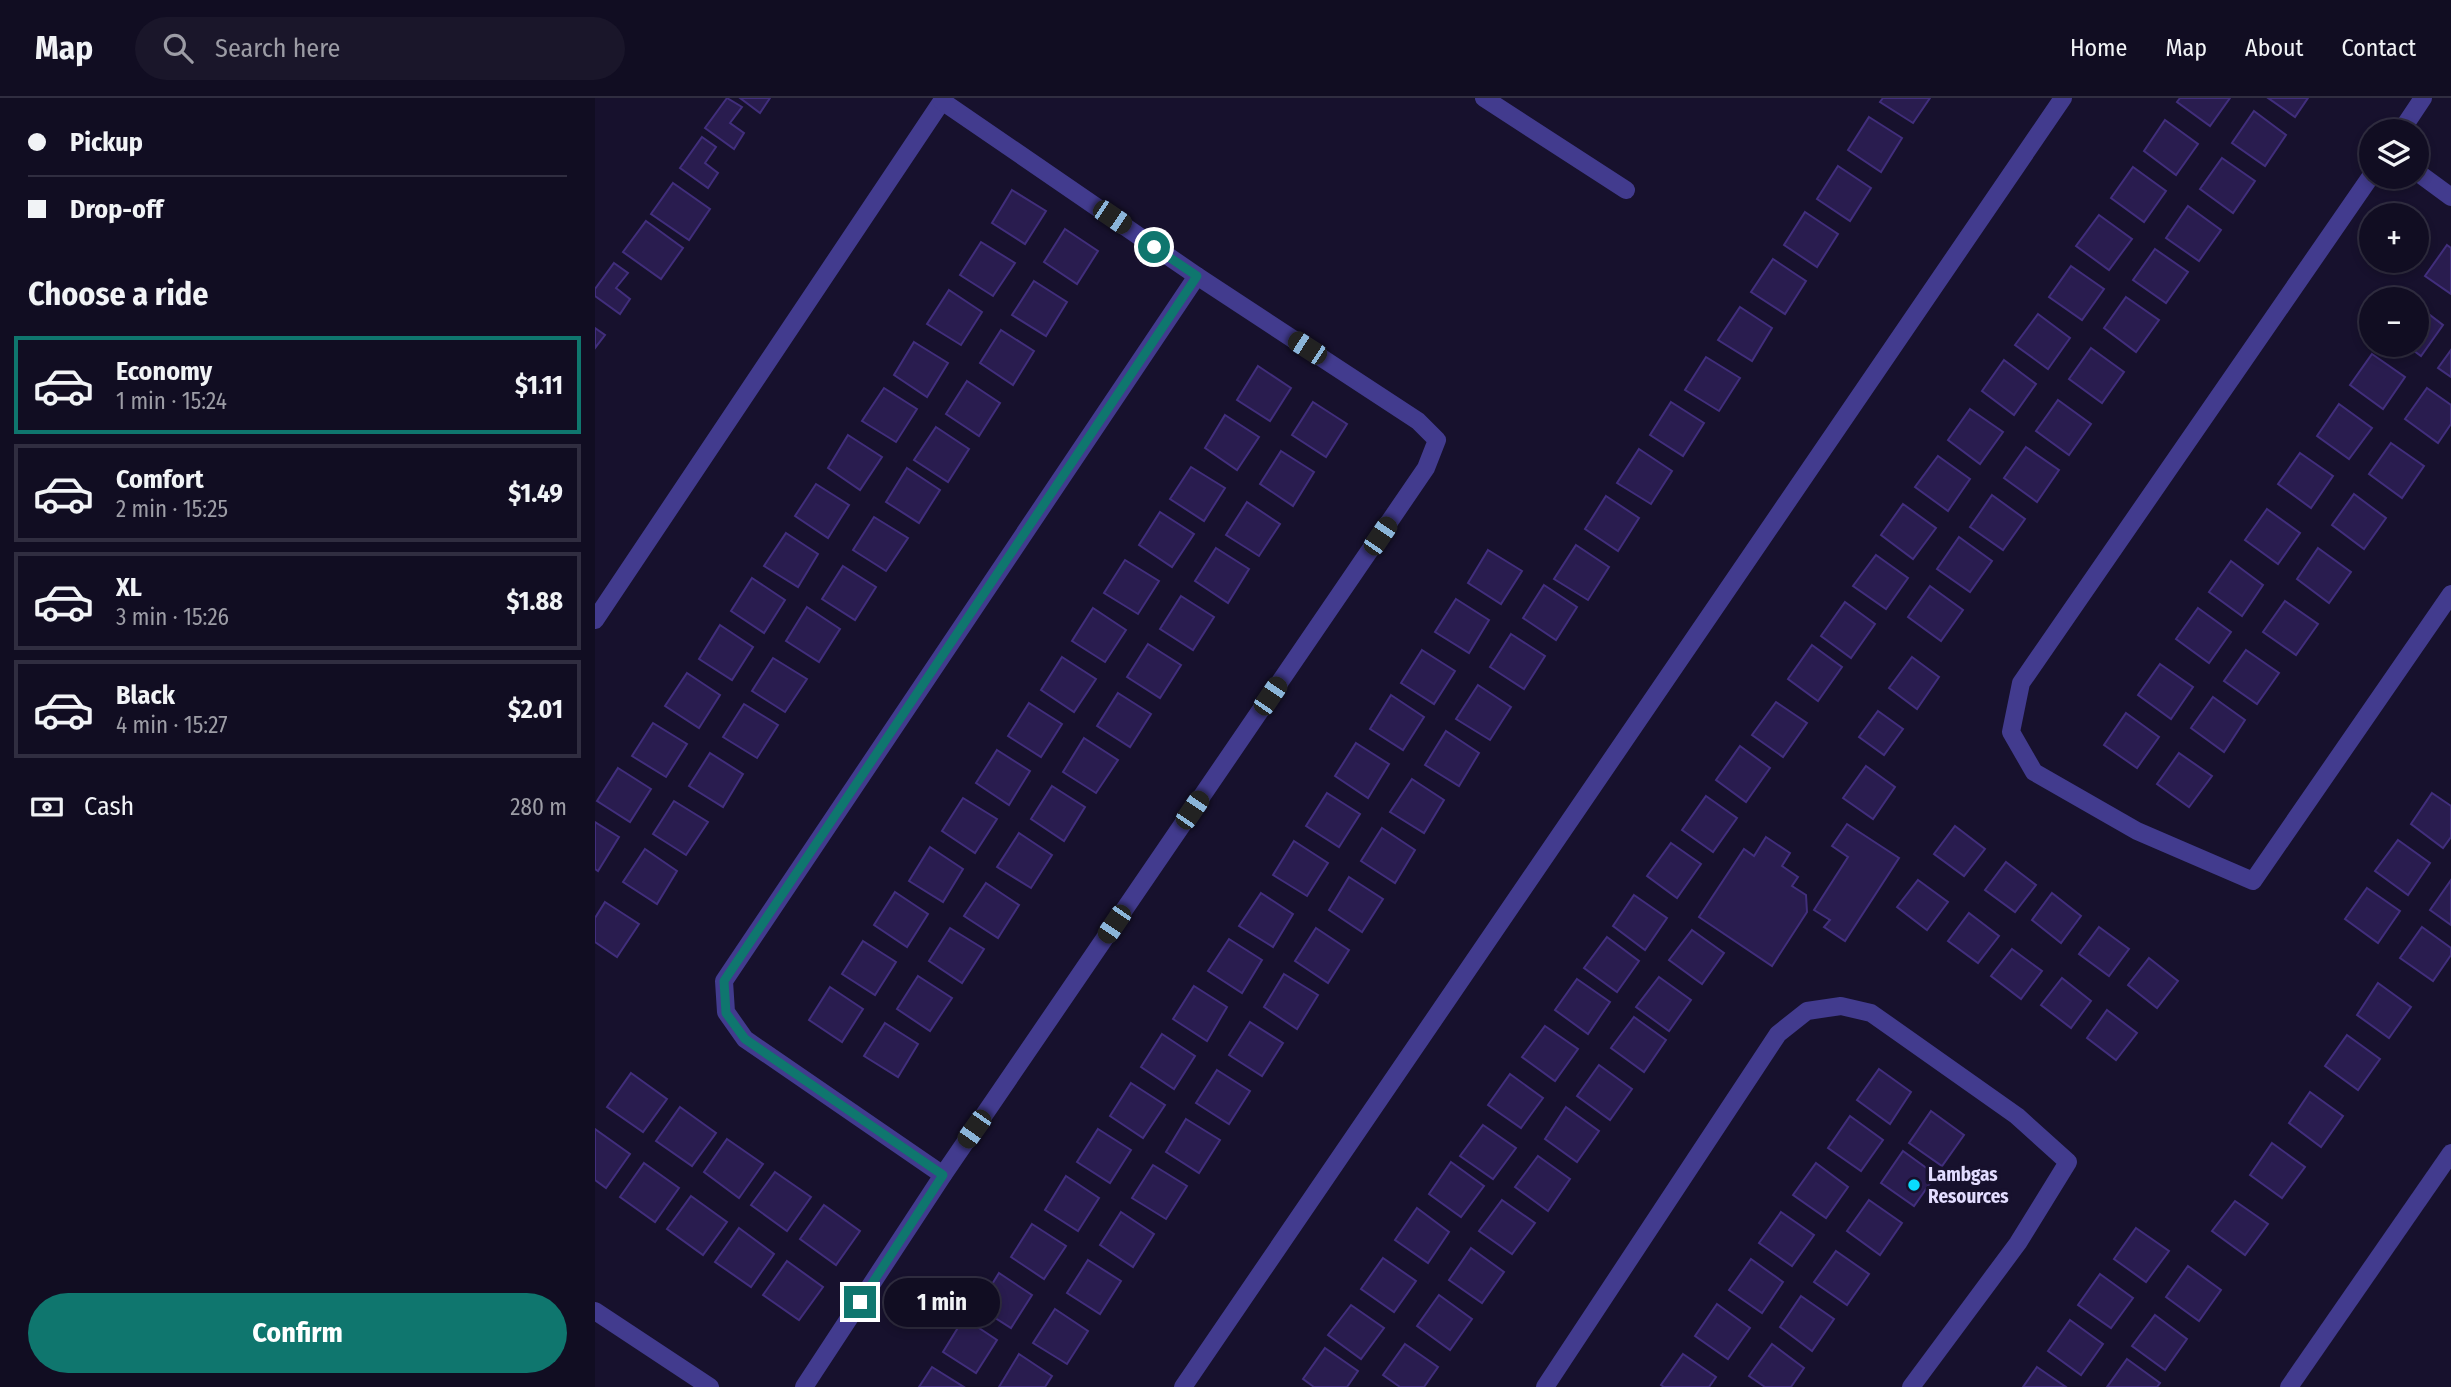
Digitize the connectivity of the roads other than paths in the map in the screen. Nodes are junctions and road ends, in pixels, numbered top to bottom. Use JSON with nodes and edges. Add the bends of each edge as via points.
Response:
{"nodes":[{"id":1,"x":1485,"y":98,"type":"edge"},
{"id":2,"x":2063,"y":98,"type":"edge"},
{"id":3,"x":2423,"y":98,"type":"edge"},
{"id":4,"x":943,"y":100,"type":"edge"},
{"id":5,"x":2409,"y":119,"type":"edge"},
{"id":6,"x":2429,"y":181,"type":"edge"},
{"id":7,"x":2362,"y":189,"type":"edge"},
{"id":8,"x":1626,"y":190,"type":"dead end"},
{"id":9,"x":2451,"y":197,"type":"edge"},
{"id":10,"x":1197,"y":276,"type":"junction"},
{"id":11,"x":2451,"y":594,"type":"edge"},
{"id":12,"x":595,"y":620,"type":"edge"},
{"id":13,"x":2451,"y":1153,"type":"edge"},
{"id":14,"x":943,"y":1175,"type":"junction"},
{"id":15,"x":595,"y":1311,"type":"edge"},
{"id":16,"x":711,"y":1387,"type":"edge"},
{"id":17,"x":804,"y":1387,"type":"edge"},
{"id":18,"x":1182,"y":1387,"type":"edge"},
{"id":19,"x":1545,"y":1387,"type":"edge"},
{"id":20,"x":1911,"y":1387,"type":"edge"},
{"id":21,"x":2289,"y":1387,"type":"edge"}],
"edges":[{"from":1,"to":8,"type":"street"},
{"from":2,"to":18,"type":"street"},
{"from":3,"to":5,"type":"street"},
{"from":4,"to":10,"type":"street"},
{"from":4,"to":12,"type":"street"},
{"from":6,"to":9,"type":"street"},
{"from":7,"to":11,"type":"street","via":[[2021,683],[2011,732],[2034,772],[2137,831],[2253,881]]},
{"from":10,"to":14,"type":"street","via":[[724,981],[726,1013],[745,1039]]},
{"from":10,"to":14,"type":"street","via":[[1418,421],[1437,440],[1426,468]]},
{"from":13,"to":21,"type":"street"},
{"from":14,"to":17,"type":"street"},
{"from":15,"to":16,"type":"street"},
{"from":19,"to":20,"type":"street","via":[[1777,1034],[1807,1011],[1841,1006],[1871,1013],[2017,1116],[2068,1163],[2018,1243]]}]}
